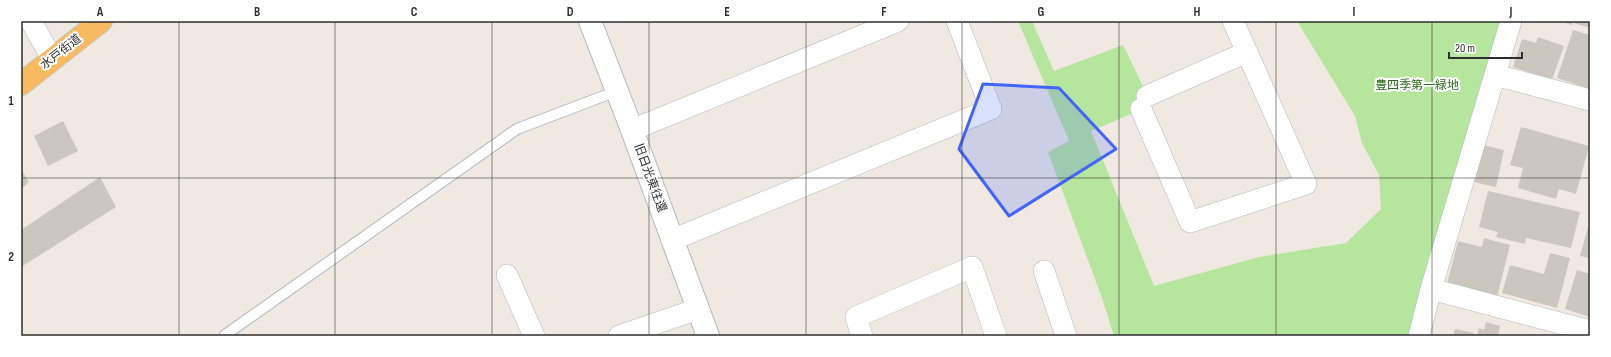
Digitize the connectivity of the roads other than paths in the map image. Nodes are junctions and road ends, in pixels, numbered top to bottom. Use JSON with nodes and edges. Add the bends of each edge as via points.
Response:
{"nodes":[{"id":1,"x":31,"y":21,"type":"edge"},
{"id":2,"x":101,"y":21,"type":"edge"},
{"id":3,"x":590,"y":21,"type":"edge"},
{"id":4,"x":898,"y":21,"type":"edge"},
{"id":5,"x":957,"y":21,"type":"edge"},
{"id":6,"x":1233,"y":21,"type":"edge"},
{"id":7,"x":1511,"y":21,"type":"edge"},
{"id":8,"x":1247,"y":52,"type":"junction"},
{"id":9,"x":52,"y":59,"type":"junction"},
{"id":10,"x":1495,"y":75,"type":"junction"},
{"id":11,"x":21,"y":84,"type":"edge"},
{"id":12,"x":617,"y":91,"type":"junction"},
{"id":13,"x":1590,"y":100,"type":"edge"},
{"id":14,"x":632,"y":130,"type":"junction"},
{"id":15,"x":672,"y":240,"type":"junction"},
{"id":16,"x":1044,"y":271,"type":"dead end"},
{"id":17,"x":507,"y":276,"type":"dead end"},
{"id":18,"x":1430,"y":289,"type":"junction"},
{"id":19,"x":698,"y":309,"type":"junction"},
{"id":20,"x":1590,"y":331,"type":"edge"},
{"id":21,"x":226,"y":336,"type":"edge"},
{"id":22,"x":534,"y":336,"type":"edge"},
{"id":23,"x":619,"y":336,"type":"edge"},
{"id":24,"x":708,"y":336,"type":"edge"},
{"id":25,"x":862,"y":336,"type":"edge"},
{"id":26,"x":996,"y":336,"type":"edge"},
{"id":27,"x":1066,"y":336,"type":"edge"},
{"id":28,"x":1419,"y":336,"type":"edge"}],
"edges":[{"from":1,"to":9,"type":"street"},
{"from":2,"to":9,"type":"highway","name":"水戸街道"},
{"from":3,"to":12,"type":"street","name":"旧日光東往還"},
{"from":4,"to":14,"type":"street"},
{"from":5,"to":15,"type":"street","via":[[991,109]]},
{"from":6,"to":8,"type":"street"},
{"from":7,"to":10,"type":"street"},
{"from":8,"to":8,"type":"street","via":[[1306,184],[1190,222],[1144,102]]},
{"from":9,"to":11,"type":"highway","name":"水戸街道"},
{"from":10,"to":13,"type":"street"},
{"from":10,"to":18,"type":"street"},
{"from":12,"to":14,"type":"street","name":"旧日光東往還"},
{"from":12,"to":21,"type":"lane","via":[[517,129]]},
{"from":14,"to":15,"type":"street","name":"旧日光東往還"},
{"from":15,"to":19,"type":"street","name":"旧日光東往還"},
{"from":16,"to":27,"type":"street"},
{"from":17,"to":22,"type":"street"},
{"from":18,"to":20,"type":"street"},
{"from":18,"to":28,"type":"street"},
{"from":19,"to":23,"type":"street"},
{"from":19,"to":24,"type":"street","name":"旧日光東往還"},
{"from":25,"to":26,"type":"street","via":[[856,317],[972,267]]}]}
